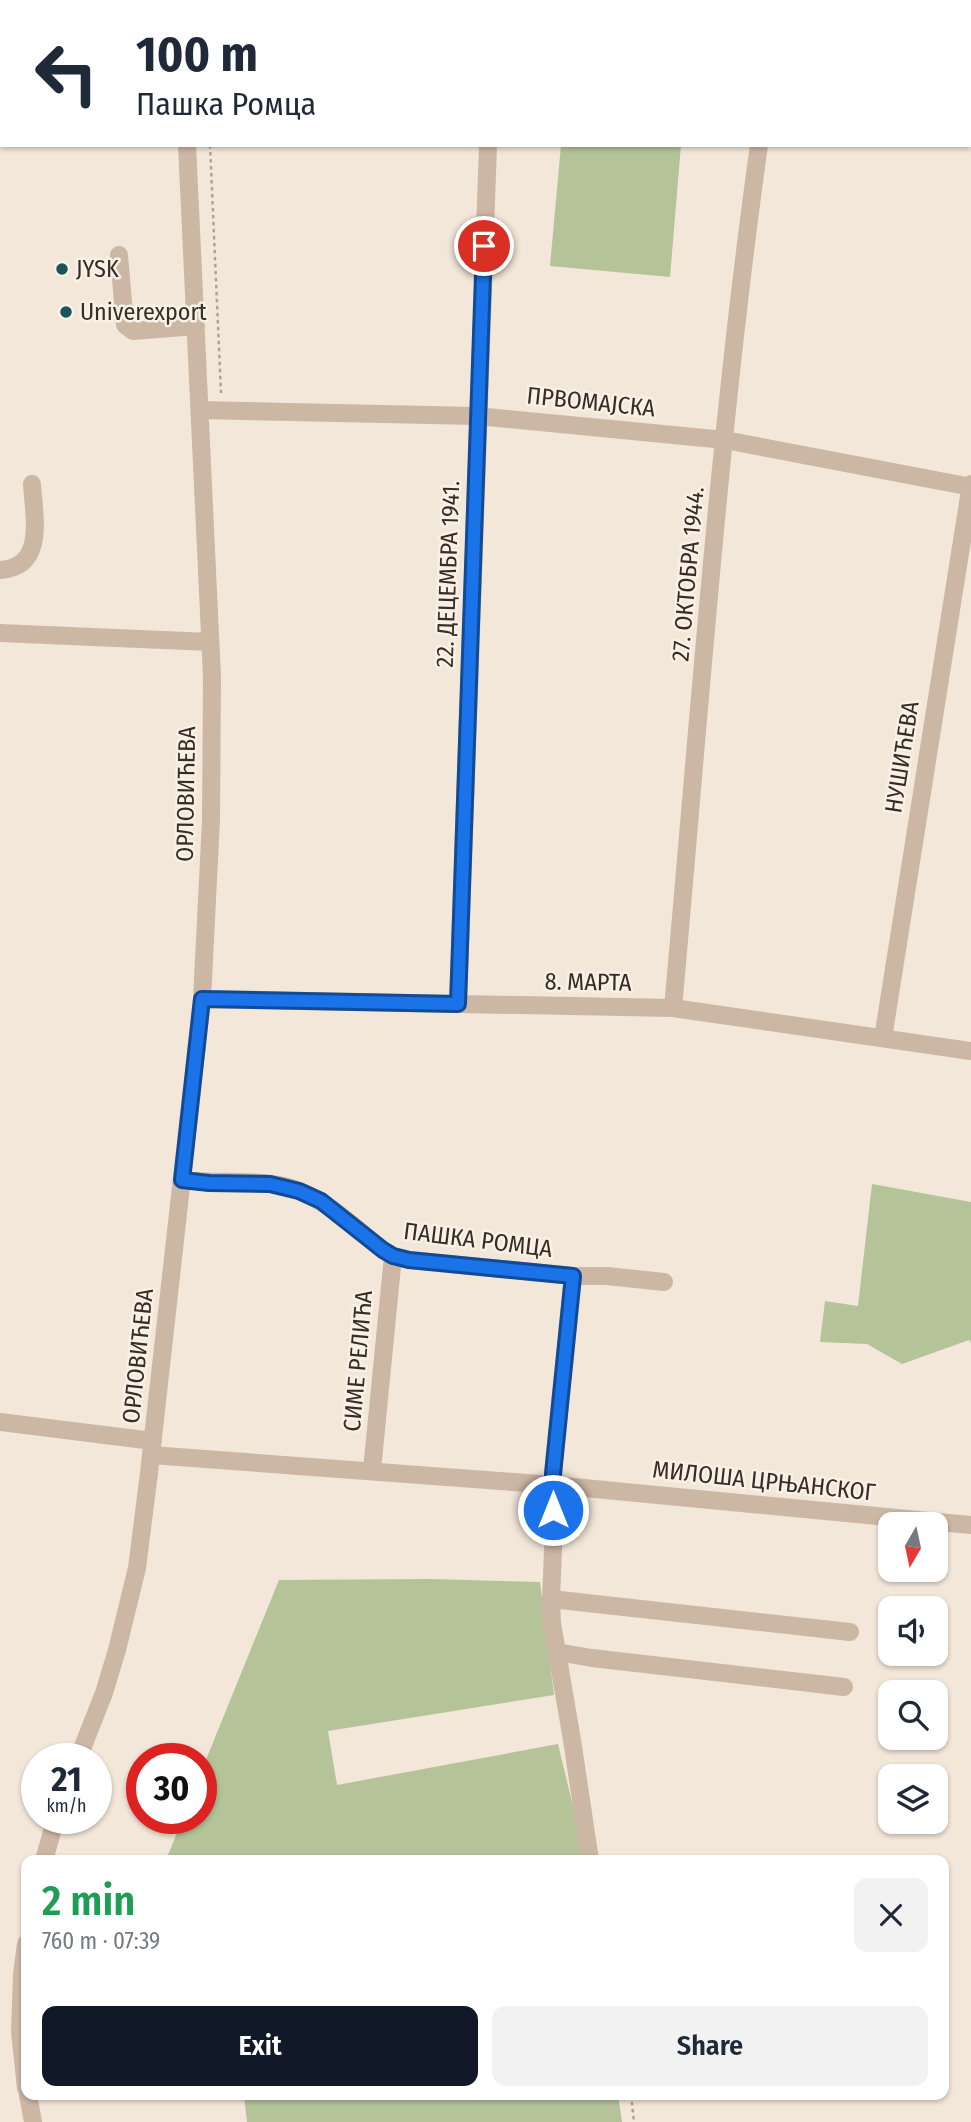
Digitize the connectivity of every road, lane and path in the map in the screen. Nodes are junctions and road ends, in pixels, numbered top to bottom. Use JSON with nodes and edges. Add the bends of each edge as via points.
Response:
{"nodes":[{"id":1,"x":187,"y":147,"type":"edge"},
{"id":2,"x":210,"y":147,"type":"edge"},
{"id":3,"x":488,"y":147,"type":"edge"},
{"id":4,"x":759,"y":147,"type":"edge"},
{"id":5,"x":120,"y":255,"type":"dead end"},
{"id":6,"x":196,"y":326,"type":"junction"},
{"id":7,"x":201,"y":410,"type":"junction"},
{"id":8,"x":222,"y":410,"type":"junction"},
{"id":9,"x":477,"y":416,"type":"junction"},
{"id":10,"x":725,"y":440,"type":"junction"},
{"id":11,"x":32,"y":484,"type":"dead end"},
{"id":12,"x":971,"y":486,"type":"edge"},
{"id":13,"x":0,"y":570,"type":"edge"},
{"id":14,"x":0,"y":634,"type":"edge"},
{"id":15,"x":210,"y":642,"type":"junction"},
{"id":16,"x":202,"y":999,"type":"junction"},
{"id":17,"x":458,"y":1004,"type":"junction"},
{"id":18,"x":673,"y":1008,"type":"junction"},
{"id":19,"x":883,"y":1038,"type":"junction"},
{"id":20,"x":971,"y":1051,"type":"edge"},
{"id":21,"x":182,"y":1180,"type":"junction"},
{"id":22,"x":393,"y":1256,"type":"junction"},
{"id":23,"x":573,"y":1276,"type":"junction"},
{"id":24,"x":664,"y":1282,"type":"dead end"},
{"id":25,"x":0,"y":1422,"type":"edge"},
{"id":26,"x":152,"y":1448,"type":"junction"},
{"id":27,"x":372,"y":1470,"type":"junction"},
{"id":28,"x":553,"y":1485,"type":"junction"},
{"id":29,"x":971,"y":1525,"type":"edge"},
{"id":30,"x":551,"y":1600,"type":"junction"},
{"id":31,"x":850,"y":1632,"type":"dead end"},
{"id":32,"x":557,"y":1652,"type":"junction"},
{"id":33,"x":844,"y":1687,"type":"dead end"},
{"id":34,"x":84,"y":1743,"type":"edge"},
{"id":35,"x":52,"y":1834,"type":"edge"},
{"id":36,"x":46,"y":1855,"type":"edge"},
{"id":37,"x":589,"y":1855,"type":"edge"},
{"id":38,"x":28,"y":2100,"type":"edge"},
{"id":39,"x":632,"y":2100,"type":"edge"},
{"id":40,"x":33,"y":2122,"type":"edge"},
{"id":41,"x":634,"y":2122,"type":"edge"}],
"edges":[{"from":1,"to":6,"type":"street","name":"ОРЛОВИЋЕВА"},
{"from":2,"to":8,"type":"path"},
{"from":3,"to":9,"type":"street","name":"22. ДЕЦЕМБРА 1941."},
{"from":4,"to":10,"type":"street","name":"27. ОКТОБРА 1944."},
{"from":5,"to":6,"type":"street","via":[[125,325],[133,331]]},
{"from":6,"to":7,"type":"street","name":"ОРЛОВИЋЕВА"},
{"from":7,"to":8,"type":"street","name":"ПРВОМАЈСКА"},
{"from":7,"to":15,"type":"street","name":"ОРЛОВИЋЕВА"},
{"from":8,"to":9,"type":"street","name":"ПРВОМАЈСКА"},
{"from":9,"to":10,"type":"street","name":"ПРВОМАЈСКА"},
{"from":9,"to":17,"type":"street","name":"22. ДЕЦЕМБРА 1941."},
{"from":10,"to":12,"type":"street","name":"ПРВОМАЈСКА"},
{"from":10,"to":18,"type":"street","name":"27. ОКТОБРА 1944."},
{"from":11,"to":13,"type":"street","via":[[31,553],[22,564]]},
{"from":12,"to":19,"type":"street","name":"НУШИЋЕВА"},
{"from":14,"to":15,"type":"street"},
{"from":15,"to":16,"type":"street","name":"ОРЛОВИЋЕВА","via":[[211,820]]},
{"from":16,"to":17,"type":"street","name":"8. МАРТА"},
{"from":16,"to":21,"type":"street","name":"ОРЛОВИЋЕВА"},
{"from":17,"to":18,"type":"street","name":"8. МАРТА"},
{"from":18,"to":19,"type":"street","name":"8. МАРТА"},
{"from":19,"to":20,"type":"street","name":"8. МАРТА"},
{"from":21,"to":22,"type":"street","name":"ПАШКА РОМЦА","via":[[270,1184],[299,1191],[321,1201]]},
{"from":21,"to":26,"type":"street","name":"ОРЛОВИЋЕВА"},
{"from":22,"to":23,"type":"street","name":"ПАШКА РОМЦА"},
{"from":22,"to":27,"type":"street","name":"СИМЕ РЕЛИЋА"},
{"from":23,"to":24,"type":"street","name":"ПАШКА РОМЦА"},
{"from":23,"to":28,"type":"street"},
{"from":25,"to":26,"type":"street","name":"ОРЛОВИЋЕВА"},
{"from":26,"to":27,"type":"street","name":"МИЛОША ЦРЊАНСКОГ"},
{"from":26,"to":34,"type":"street","name":"ОРЛОВИЋЕВА","via":[[141,1544],[127,1613]]},
{"from":27,"to":28,"type":"street","name":"МИЛОША ЦРЊАНСКОГ"},
{"from":28,"to":29,"type":"street","name":"МИЛОША ЦРЊАНСКОГ"},
{"from":28,"to":30,"type":"street"},
{"from":30,"to":31,"type":"street"},
{"from":30,"to":32,"type":"street"},
{"from":32,"to":33,"type":"street"},
{"from":32,"to":37,"type":"street"},
{"from":35,"to":36,"type":"street"},
{"from":38,"to":40,"type":"street"},
{"from":39,"to":41,"type":"path"}]}
